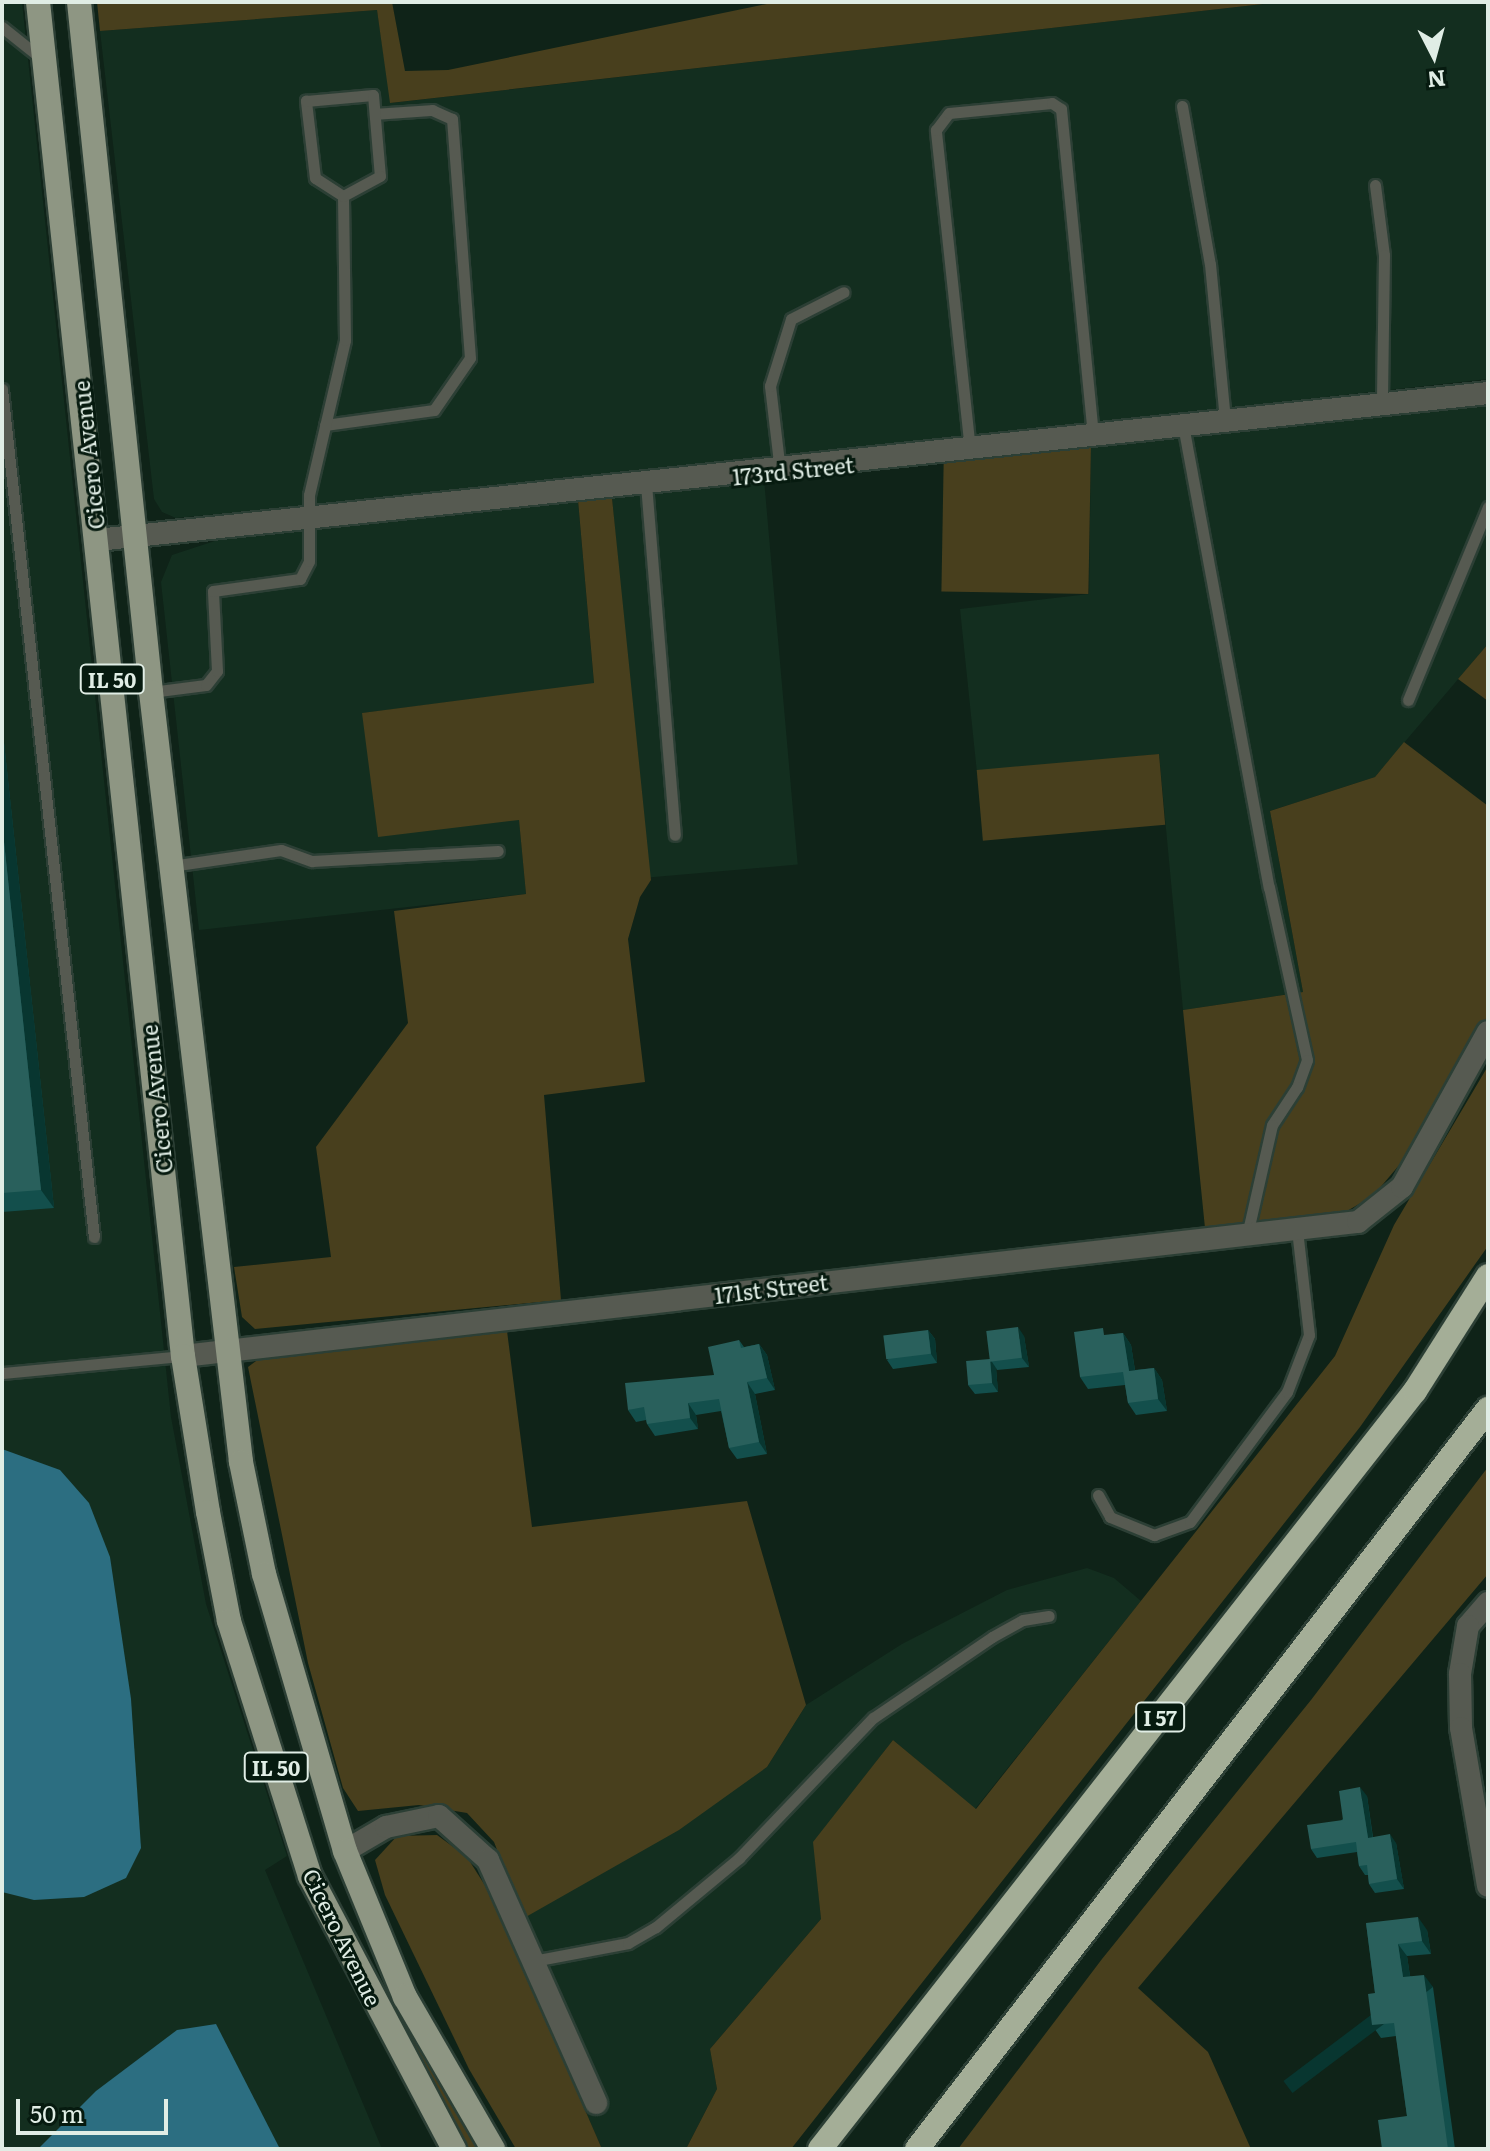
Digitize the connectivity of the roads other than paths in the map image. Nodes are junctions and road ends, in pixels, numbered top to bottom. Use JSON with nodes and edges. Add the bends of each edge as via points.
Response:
{"nodes":[{"id":1,"x":38,"y":2,"type":"edge"},
{"id":2,"x":79,"y":2,"type":"edge"},
{"id":3,"x":2,"y":27,"type":"edge"},
{"id":4,"x":45,"y":61,"type":"junction"},
{"id":5,"x":1182,"y":106,"type":"dead end"},
{"id":6,"x":91,"y":108,"type":"junction"},
{"id":7,"x":50,"y":112,"type":"junction"},
{"id":8,"x":375,"y":114,"type":"junction"},
{"id":9,"x":1375,"y":185,"type":"dead end"},
{"id":10,"x":343,"y":196,"type":"junction"},
{"id":11,"x":844,"y":292,"type":"dead end"},
{"id":12,"x":2,"y":389,"type":"edge"},
{"id":13,"x":1488,"y":393,"type":"edge"},
{"id":14,"x":1382,"y":404,"type":"junction"},
{"id":15,"x":1225,"y":420,"type":"junction"},
{"id":16,"x":325,"y":425,"type":"junction"},
{"id":17,"x":1183,"y":425,"type":"junction"},
{"id":18,"x":1093,"y":435,"type":"junction"},
{"id":19,"x":970,"y":450,"type":"junction"},
{"id":20,"x":780,"y":471,"type":"junction"},
{"id":21,"x":646,"y":484,"type":"junction"},
{"id":22,"x":1488,"y":507,"type":"edge"},
{"id":23,"x":310,"y":517,"type":"junction"},
{"id":24,"x":136,"y":535,"type":"junction"},
{"id":25,"x":97,"y":540,"type":"junction"},
{"id":26,"x":151,"y":692,"type":"junction"},
{"id":27,"x":1408,"y":700,"type":"dead end"},
{"id":28,"x":675,"y":835,"type":"dead end"},
{"id":29,"x":498,"y":851,"type":"dead end"},
{"id":30,"x":171,"y":866,"type":"junction"},
{"id":31,"x":1488,"y":1032,"type":"edge"},
{"id":32,"x":1297,"y":1229,"type":"junction"},
{"id":33,"x":1247,"y":1235,"type":"junction"},
{"id":34,"x":94,"y":1237,"type":"dead end"},
{"id":35,"x":1488,"y":1276,"type":"edge"},
{"id":36,"x":226,"y":1351,"type":"junction"},
{"id":37,"x":183,"y":1356,"type":"junction"},
{"id":38,"x":2,"y":1373,"type":"edge"},
{"id":39,"x":1488,"y":1409,"type":"edge"},
{"id":40,"x":1098,"y":1495,"type":"dead end"},
{"id":41,"x":1488,"y":1603,"type":"edge"},
{"id":42,"x":1049,"y":1616,"type":"dead end"},
{"id":43,"x":345,"y":1851,"type":"junction"},
{"id":44,"x":1488,"y":1886,"type":"edge"},
{"id":45,"x":533,"y":1961,"type":"junction"},
{"id":46,"x":596,"y":2103,"type":"dead end"},
{"id":47,"x":454,"y":2149,"type":"edge"},
{"id":48,"x":493,"y":2149,"type":"edge"},
{"id":49,"x":820,"y":2149,"type":"edge"},
{"id":50,"x":917,"y":2149,"type":"edge"}],
"edges":[{"from":1,"to":4,"type":"main road","name":"Cicero Avenue","number":"IL 50"},
{"from":2,"to":6,"type":"main road","name":"Cicero Avenue","number":"IL 50"},
{"from":3,"to":4,"type":"lane"},
{"from":4,"to":7,"type":"main road","name":"Cicero Avenue","number":"IL 50"},
{"from":5,"to":15,"type":"lane","via":[[1210,264]]},
{"from":6,"to":7,"type":"main road"},
{"from":6,"to":24,"type":"main road","name":"Cicero Avenue","number":"IL 50"},
{"from":7,"to":25,"type":"main road","name":"Cicero Avenue","number":"IL 50"},
{"from":8,"to":10,"type":"lane","via":[[380,176]]},
{"from":8,"to":10,"type":"lane","via":[[373,95],[306,101],[315,178]]},
{"from":8,"to":16,"type":"lane","via":[[432,110],[452,119],[470,358],[434,410]]},
{"from":9,"to":14,"type":"lane","via":[[1384,255]]},
{"from":10,"to":16,"type":"lane","via":[[345,340]]},
{"from":11,"to":20,"type":"lane","via":[[791,319],[770,386]]},
{"from":12,"to":34,"type":"lane"},
{"from":13,"to":14,"type":"street","name":"173rd Street"},
{"from":14,"to":15,"type":"street","name":"173rd Street"},
{"from":15,"to":17,"type":"street","name":"173rd Street"},
{"from":16,"to":23,"type":"lane","via":[[309,495]]},
{"from":17,"to":18,"type":"street","name":"173rd Street"},
{"from":17,"to":33,"type":"lane","via":[[1269,887],[1307,1060],[1272,1125]]},
{"from":18,"to":19,"type":"street","name":"173rd Street"},
{"from":18,"to":19,"type":"lane","via":[[1065,117],[1052,103],[949,113],[936,130]]},
{"from":19,"to":20,"type":"street","name":"173rd Street"},
{"from":20,"to":21,"type":"street","name":"173rd Street"},
{"from":21,"to":23,"type":"street","name":"173rd Street"},
{"from":21,"to":28,"type":"lane"},
{"from":22,"to":27,"type":"lane"},
{"from":23,"to":24,"type":"street","name":"173rd Street"},
{"from":23,"to":26,"type":"lane","via":[[309,561],[300,579],[213,591],[217,671],[206,685]]},
{"from":24,"to":25,"type":"street","name":"173rd Street"},
{"from":24,"to":26,"type":"main road","name":"Cicero Avenue","number":"IL 50"},
{"from":25,"to":37,"type":"main road","name":"Cicero Avenue","number":"IL 50"},
{"from":26,"to":30,"type":"main road","name":"Cicero Avenue","number":"IL 50"},
{"from":29,"to":30,"type":"lane","via":[[312,861],[281,850]]},
{"from":30,"to":36,"type":"main road","name":"Cicero Avenue","number":"IL 50"},
{"from":31,"to":32,"type":"street","name":"171st Street","via":[[1402,1187],[1358,1222]]},
{"from":32,"to":33,"type":"street","name":"171st Street"},
{"from":32,"to":40,"type":"lane","via":[[1309,1335],[1287,1392],[1190,1522],[1154,1535],[1110,1517]]},
{"from":33,"to":36,"type":"street","name":"171st Street"},
{"from":35,"to":49,"type":"highway","number":"I 57","via":[[1415,1391]]},
{"from":36,"to":37,"type":"street","name":"171st Street"},
{"from":36,"to":43,"type":"main road","name":"Cicero Avenue","number":"IL 50","via":[[264,1574]]},
{"from":37,"to":38,"type":"lane"},
{"from":37,"to":47,"type":"main road","name":"Cicero Avenue","number":"IL 50","via":[[229,1621],[310,1876]]},
{"from":39,"to":50,"type":"highway"},
{"from":41,"to":44,"type":"street","via":[[1468,1626],[1460,1674],[1461,1728]]},
{"from":42,"to":45,"type":"lane","via":[[1023,1620],[992,1637],[873,1718],[739,1858],[656,1927],[628,1943]]},
{"from":43,"to":45,"type":"street","via":[[386,1827],[439,1816],[488,1860]]},
{"from":43,"to":48,"type":"main road","name":"Cicero Avenue","number":"IL 50","via":[[405,1997]]},
{"from":45,"to":46,"type":"street"}]}
